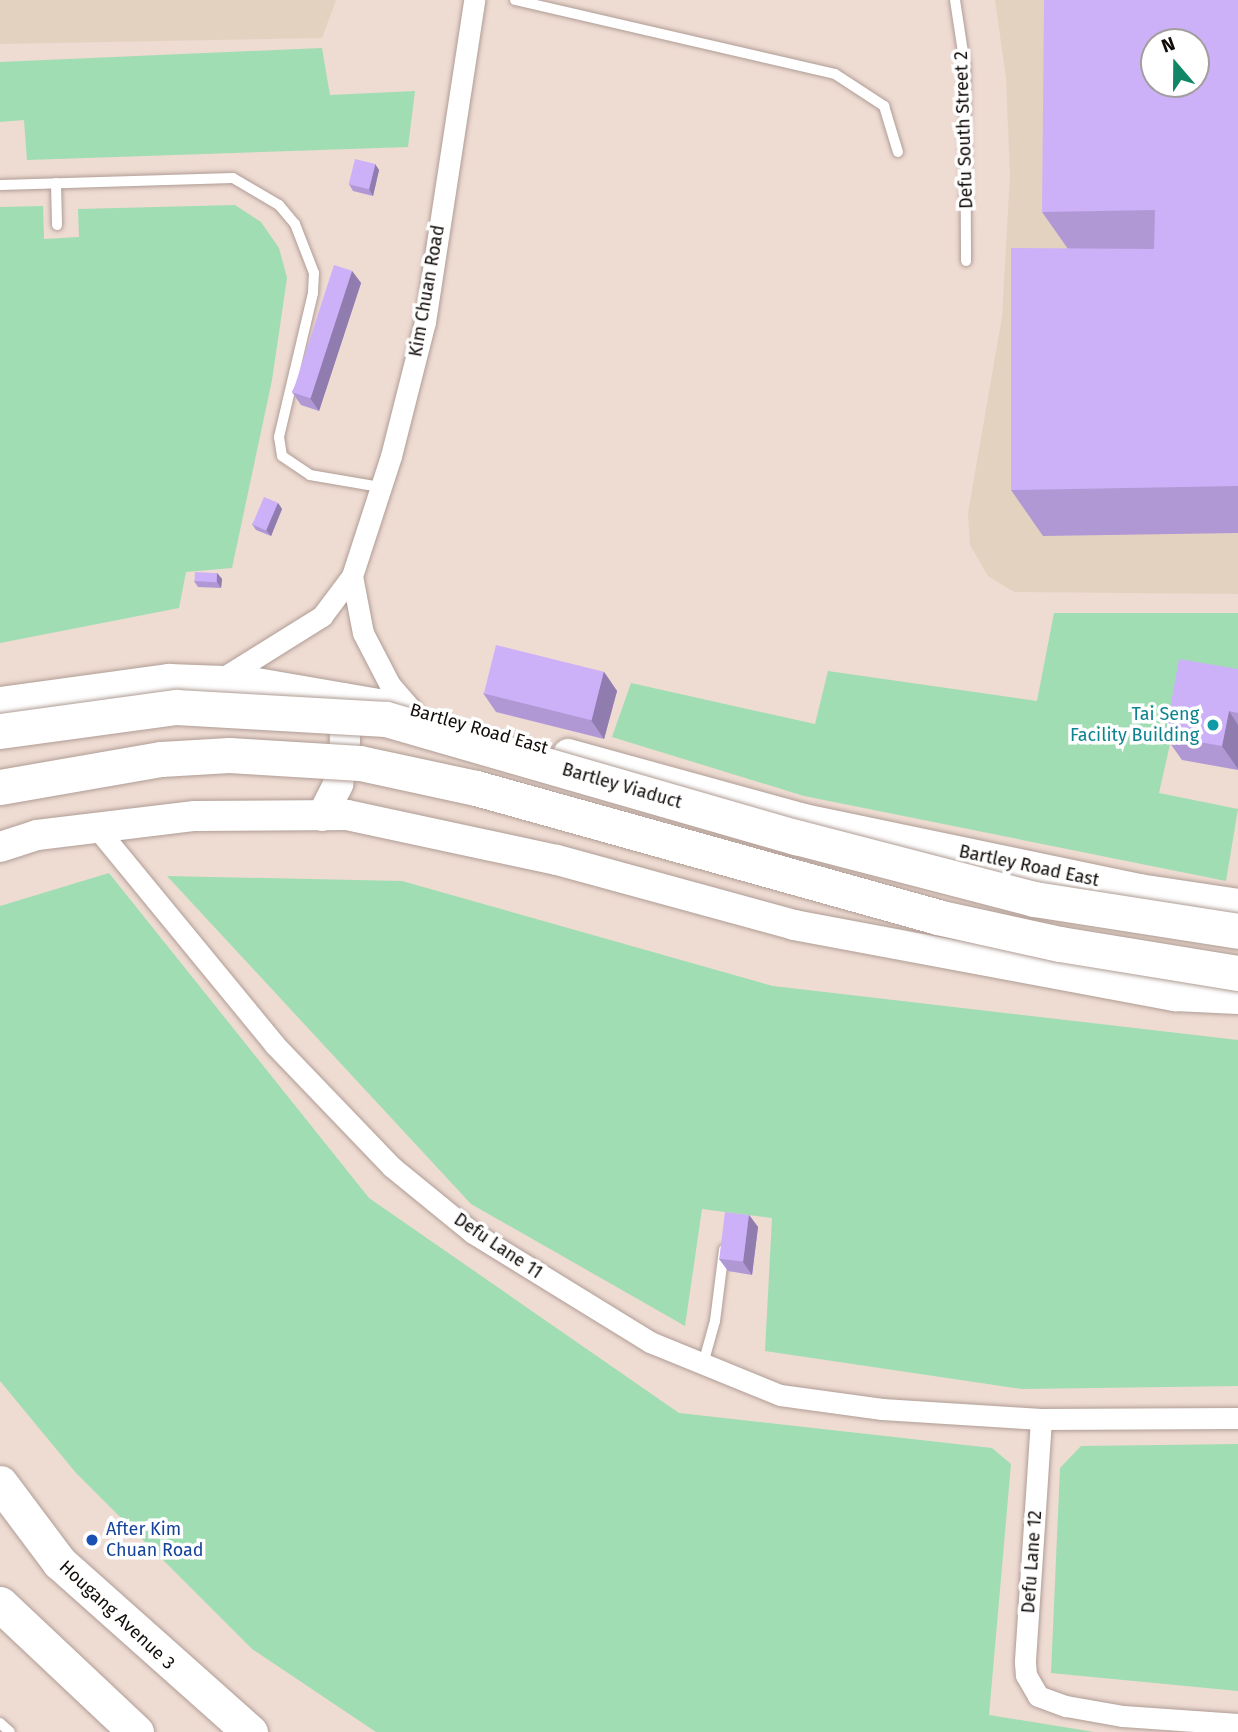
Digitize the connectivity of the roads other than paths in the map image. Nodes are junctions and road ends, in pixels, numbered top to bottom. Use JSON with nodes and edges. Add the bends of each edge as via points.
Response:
{"nodes":[{"id":1,"x":474,"y":0,"type":"edge"},
{"id":2,"x":515,"y":0,"type":"edge"},
{"id":3,"x":955,"y":0,"type":"edge"},
{"id":4,"x":898,"y":152,"type":"dead end"},
{"id":5,"x":56,"y":183,"type":"junction"},
{"id":6,"x":1,"y":185,"type":"edge"},
{"id":7,"x":57,"y":225,"type":"dead end"},
{"id":8,"x":966,"y":261,"type":"dead end"},
{"id":9,"x":380,"y":487,"type":"junction"},
{"id":10,"x":352,"y":576,"type":"junction"},
{"id":11,"x":218,"y":681,"type":"junction"},
{"id":12,"x":343,"y":698,"type":"junction"},
{"id":13,"x":0,"y":702,"type":"edge"},
{"id":14,"x":412,"y":710,"type":"junction"},
{"id":15,"x":0,"y":731,"type":"edge"},
{"id":16,"x":0,"y":787,"type":"edge"},
{"id":17,"x":322,"y":816,"type":"junction"},
{"id":18,"x":96,"y":827,"type":"junction"},
{"id":19,"x":0,"y":847,"type":"edge"},
{"id":20,"x":967,"y":853,"type":"junction"},
{"id":21,"x":1238,"y":904,"type":"edge"},
{"id":22,"x":1238,"y":931,"type":"edge"},
{"id":23,"x":937,"y":951,"type":"junction"},
{"id":24,"x":1238,"y":973,"type":"edge"},
{"id":25,"x":1238,"y":999,"type":"edge"},
{"id":26,"x":725,"y":1240,"type":"edge"},
{"id":27,"x":703,"y":1364,"type":"junction"},
{"id":28,"x":1238,"y":1418,"type":"edge"},
{"id":29,"x":1041,"y":1419,"type":"junction"},
{"id":30,"x":0,"y":1483,"type":"edge"},
{"id":31,"x":0,"y":1604,"type":"edge"},
{"id":32,"x":0,"y":1723,"type":"edge"},
{"id":33,"x":1238,"y":1724,"type":"edge"},
{"id":34,"x":10,"y":1732,"type":"edge"},
{"id":35,"x":136,"y":1732,"type":"edge"},
{"id":36,"x":250,"y":1732,"type":"edge"}],
"edges":[{"from":1,"to":9,"type":"street","name":"Kim Chuan Road","via":[[425,322]]},
{"from":2,"to":4,"type":"lane","via":[[835,74],[884,106]]},
{"from":3,"to":8,"type":"lane","name":"Defu South Street 2","via":[[965,65]]},
{"from":5,"to":6,"type":"lane"},
{"from":5,"to":7,"type":"lane"},
{"from":5,"to":9,"type":"lane","via":[[233,178],[279,205],[295,224],[314,272],[279,437],[282,456],[310,475]]},
{"from":9,"to":10,"type":"street","name":"Kim Chuan Road"},
{"from":10,"to":11,"type":"street","via":[[322,616]]},
{"from":10,"to":14,"type":"street","via":[[363,633],[390,685]]},
{"from":11,"to":12,"type":"main road","name":"Bartley Road East"},
{"from":11,"to":13,"type":"main road","name":"Bartley Road East","via":[[169,679]]},
{"from":12,"to":14,"type":"main road","name":"Bartley Road East"},
{"from":12,"to":17,"type":"main road","via":[[345,740],[338,784]]},
{"from":14,"to":20,"type":"main road","name":"Bartley Road East","via":[[804,819]]},
{"from":15,"to":22,"type":"highway","name":"Bartley Viaduct","bridge":true,"via":[[176,707],[386,719],[796,837],[1034,899]]},
{"from":16,"to":24,"type":"highway","bridge":true,"via":[[88,768],[161,759],[242,755],[360,764],[477,788],[937,916],[1060,944]]},
{"from":17,"to":18,"type":"main road","via":[[195,816]]},
{"from":17,"to":23,"type":"main road","via":[[347,815],[557,860],[794,925]]},
{"from":18,"to":19,"type":"main road","via":[[37,835]]},
{"from":18,"to":27,"type":"street","name":"Defu Lane 11","via":[[274,1044],[392,1167],[473,1233],[650,1342]]},
{"from":20,"to":21,"type":"main road","name":"Bartley Road East"},
{"from":20,"to":23,"type":"main road","via":[[989,876],[995,911],[979,932]]},
{"from":23,"to":25,"type":"main road","via":[[1175,996]]},
{"from":26,"to":27,"type":"lane","via":[[715,1321]]},
{"from":27,"to":29,"type":"street","name":"Defu Lane 11","via":[[779,1395],[882,1409]]},
{"from":28,"to":29,"type":"street"},
{"from":29,"to":33,"type":"street","name":"Defu Lane 12","via":[[1025,1662],[1026,1675],[1038,1696],[1123,1716]]},
{"from":30,"to":36,"type":"highway","name":"Hougang Avenue 3","via":[[59,1562]]},
{"from":31,"to":35,"type":"highway"},
{"from":32,"to":34,"type":"lane"}]}
